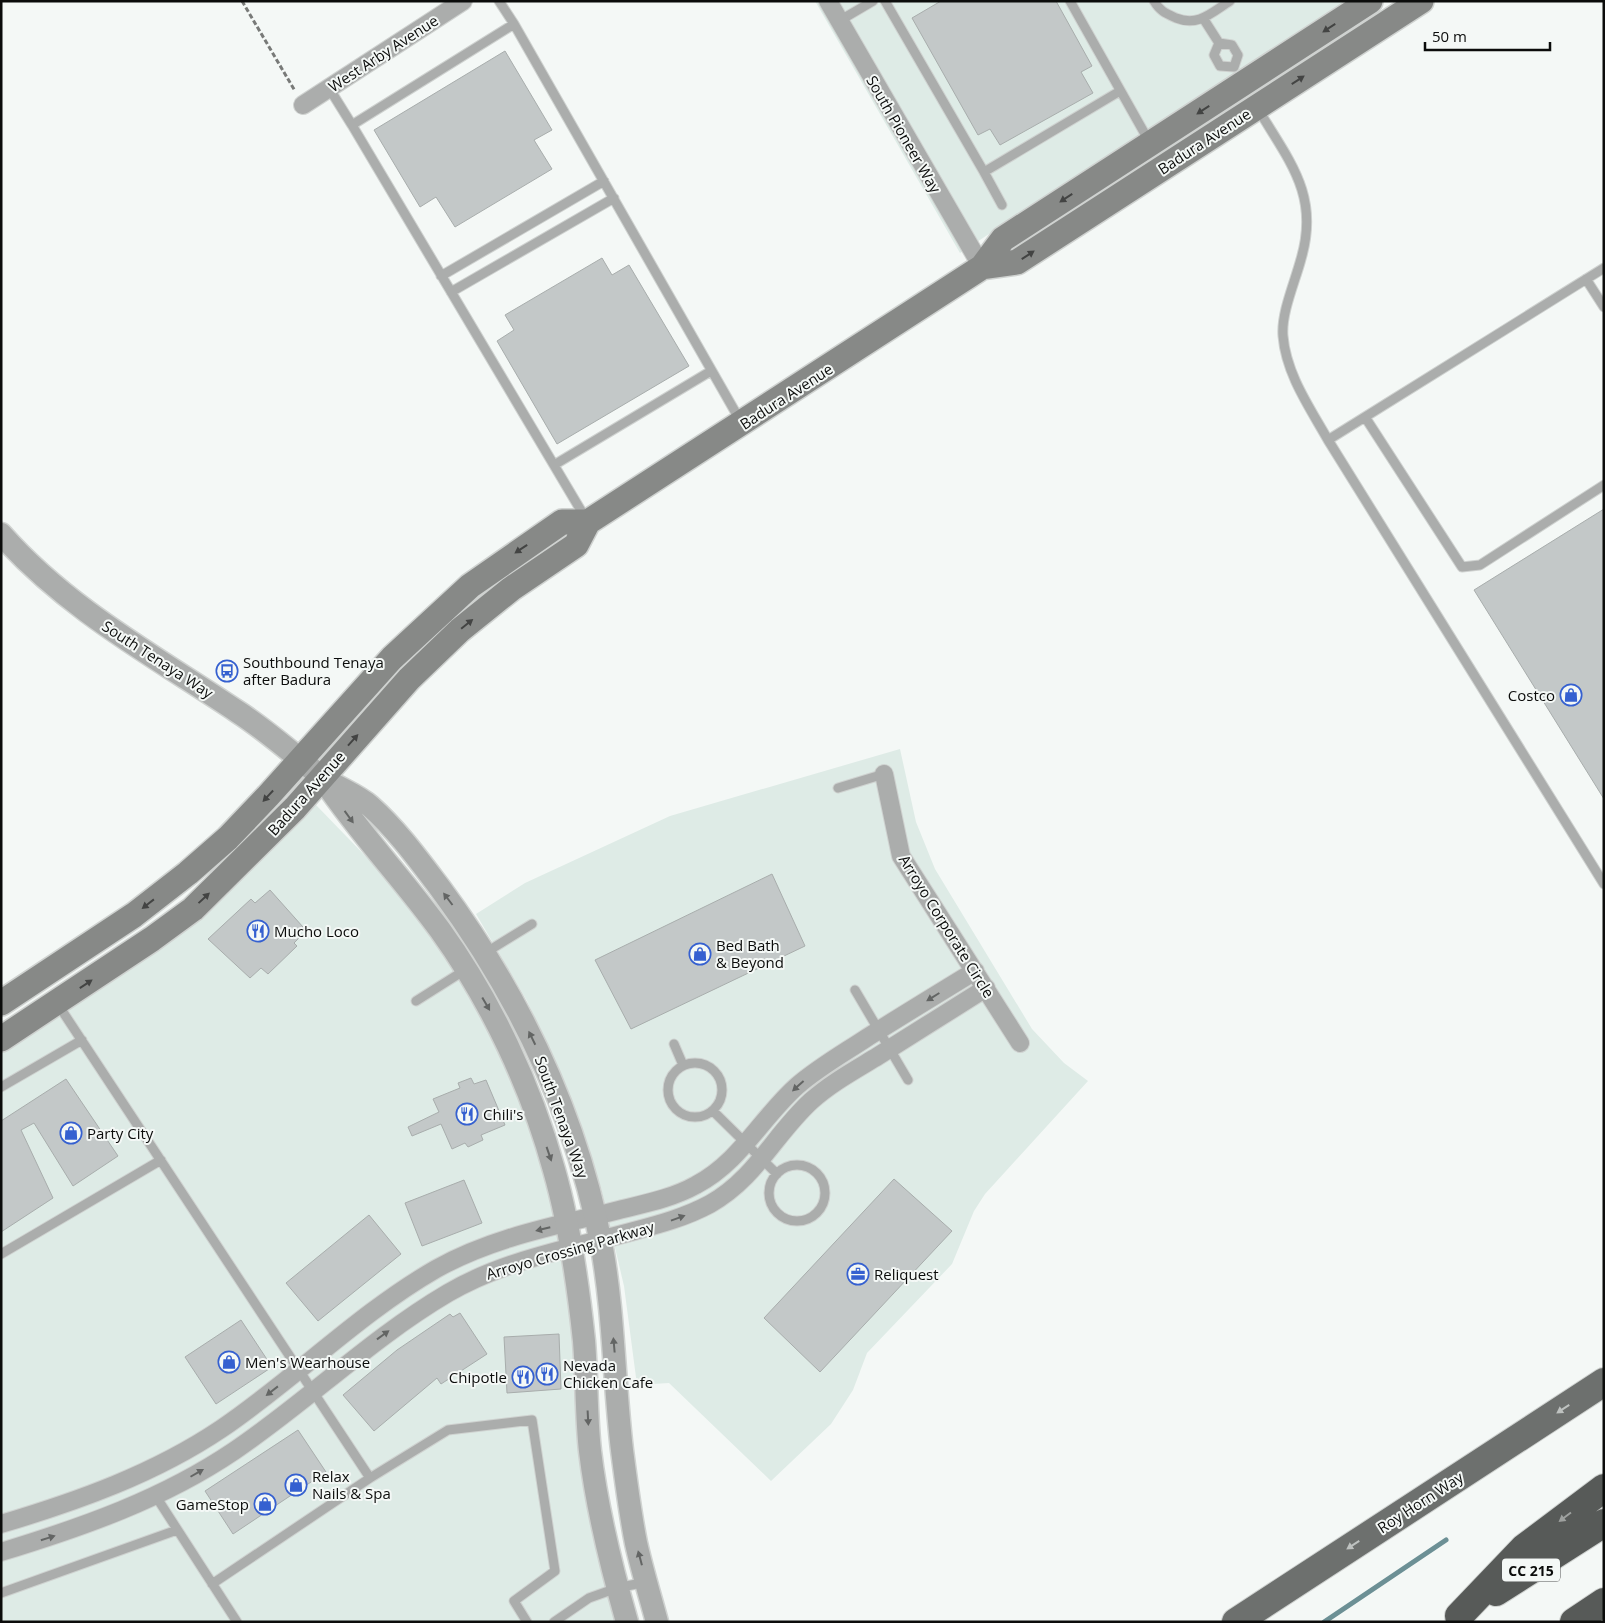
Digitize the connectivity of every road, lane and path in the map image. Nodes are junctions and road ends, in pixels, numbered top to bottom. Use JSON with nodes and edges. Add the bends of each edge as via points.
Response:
{"nodes":[{"id":1,"x":242,"y":1,"type":"edge"},
{"id":2,"x":463,"y":1,"type":"edge"},
{"id":3,"x":499,"y":1,"type":"edge"},
{"id":4,"x":828,"y":1,"type":"edge"},
{"id":5,"x":873,"y":1,"type":"edge"},
{"id":6,"x":885,"y":1,"type":"edge"},
{"id":7,"x":1070,"y":1,"type":"edge"},
{"id":8,"x":1154,"y":1,"type":"edge"},
{"id":9,"x":1230,"y":1,"type":"edge"},
{"id":10,"x":1370,"y":1,"type":"edge"},
{"id":11,"x":1421,"y":1,"type":"edge"},
{"id":12,"x":1203,"y":18,"type":"junction"},
{"id":13,"x":839,"y":21,"type":"junction"},
{"id":14,"x":514,"y":24,"type":"junction"},
{"id":15,"x":1219,"y":43,"type":"junction"},
{"id":16,"x":1239,"y":75,"type":"junction"},
{"id":17,"x":329,"y":88,"type":"junction"},
{"id":18,"x":1120,"y":91,"type":"junction"},
{"id":19,"x":303,"y":105,"type":"joint"},
{"id":20,"x":1257,"y":107,"type":"junction"},
{"id":21,"x":352,"y":125,"type":"junction"},
{"id":22,"x":1151,"y":144,"type":"junction"},
{"id":23,"x":984,"y":172,"type":"junction"},
{"id":24,"x":604,"y":181,"type":"junction"},
{"id":25,"x":614,"y":198,"type":"junction"},
{"id":26,"x":1002,"y":205,"type":"dead end"},
{"id":27,"x":982,"y":267,"type":"junction"},
{"id":28,"x":1604,"y":268,"type":"edge"},
{"id":29,"x":441,"y":276,"type":"junction"},
{"id":30,"x":1586,"y":279,"type":"junction"},
{"id":31,"x":451,"y":292,"type":"junction"},
{"id":32,"x":1604,"y":307,"type":"edge"},
{"id":33,"x":711,"y":371,"type":"junction"},
{"id":34,"x":1365,"y":416,"type":"junction"},
{"id":35,"x":742,"y":424,"type":"junction"},
{"id":36,"x":1328,"y":440,"type":"junction"},
{"id":37,"x":554,"y":465,"type":"junction"},
{"id":38,"x":1604,"y":485,"type":"edge"},
{"id":39,"x":588,"y":522,"type":"junction"},
{"id":40,"x":1,"y":534,"type":"edge"},
{"id":41,"x":301,"y":760,"type":"junction"},
{"id":42,"x":884,"y":774,"type":"joint"},
{"id":43,"x":321,"y":777,"type":"junction"},
{"id":44,"x":838,"y":788,"type":"dead end"},
{"id":45,"x":1604,"y":884,"type":"edge"},
{"id":46,"x":532,"y":924,"type":"dead end"},
{"id":47,"x":485,"y":954,"type":"junction"},
{"id":48,"x":465,"y":970,"type":"junction"},
{"id":49,"x":974,"y":971,"type":"junction"},
{"id":50,"x":986,"y":988,"type":"junction"},
{"id":51,"x":855,"y":990,"type":"dead end"},
{"id":52,"x":416,"y":1001,"type":"dead end"},
{"id":53,"x":1,"y":1003,"type":"edge"},
{"id":54,"x":57,"y":1003,"type":"junction"},
{"id":55,"x":879,"y":1031,"type":"junction"},
{"id":56,"x":1,"y":1039,"type":"edge"},
{"id":57,"x":82,"y":1040,"type":"junction"},
{"id":58,"x":1020,"y":1043,"type":"dead end"},
{"id":59,"x":674,"y":1044,"type":"dead end"},
{"id":60,"x":889,"y":1048,"type":"junction"},
{"id":61,"x":683,"y":1065,"type":"junction"},
{"id":62,"x":908,"y":1080,"type":"dead end"},
{"id":63,"x":1,"y":1087,"type":"edge"},
{"id":64,"x":713,"y":1111,"type":"junction"},
{"id":65,"x":746,"y":1144,"type":"junction"},
{"id":66,"x":161,"y":1160,"type":"junction"},
{"id":67,"x":762,"y":1160,"type":"junction"},
{"id":68,"x":777,"y":1174,"type":"junction"},
{"id":69,"x":594,"y":1216,"type":"junction"},
{"id":70,"x":566,"y":1223,"type":"junction"},
{"id":71,"x":600,"y":1240,"type":"junction"},
{"id":72,"x":572,"y":1248,"type":"junction"},
{"id":73,"x":1,"y":1254,"type":"edge"},
{"id":74,"x":299,"y":1369,"type":"junction"},
{"id":75,"x":1604,"y":1382,"type":"edge"},
{"id":76,"x":313,"y":1391,"type":"junction"},
{"id":77,"x":370,"y":1478,"type":"junction"},
{"id":78,"x":1604,"y":1488,"type":"edge"},
{"id":79,"x":155,"y":1496,"type":"junction"},
{"id":80,"x":1604,"y":1523,"type":"edge"},
{"id":81,"x":1,"y":1524,"type":"edge"},
{"id":82,"x":177,"y":1530,"type":"junction"},
{"id":83,"x":1,"y":1552,"type":"edge"},
{"id":84,"x":646,"y":1582,"type":"junction"},
{"id":85,"x":212,"y":1584,"type":"junction"},
{"id":86,"x":617,"y":1588,"type":"junction"},
{"id":87,"x":1,"y":1593,"type":"edge"},
{"id":88,"x":1604,"y":1602,"type":"edge"},
{"id":89,"x":1455,"y":1619,"type":"edge"},
{"id":90,"x":237,"y":1622,"type":"edge"},
{"id":91,"x":527,"y":1622,"type":"edge"},
{"id":92,"x":554,"y":1622,"type":"edge"},
{"id":93,"x":627,"y":1622,"type":"edge"},
{"id":94,"x":657,"y":1622,"type":"edge"},
{"id":95,"x":1236,"y":1622,"type":"edge"},
{"id":96,"x":1574,"y":1622,"type":"edge"}],
"edges":[{"from":1,"to":19,"type":"path"},
{"from":2,"to":17,"type":"street","name":"West Arby Avenue"},
{"from":3,"to":14,"type":"lane"},
{"from":4,"to":13,"type":"street","name":"South Pioneer Way"},
{"from":5,"to":13,"type":"lane"},
{"from":6,"to":23,"type":"lane"},
{"from":7,"to":18,"type":"lane"},
{"from":8,"to":12,"type":"lane","via":[[1161,12],[1188,23]]},
{"from":9,"to":12,"type":"lane"},
{"from":10,"to":16,"type":"main road","name":"Badura Avenue","one_way":true},
{"from":20,"to":11,"type":"main road","name":"Badura Avenue","one_way":true},
{"from":12,"to":15,"type":"lane"},
{"from":13,"to":27,"type":"street","name":"South Pioneer Way"},
{"from":14,"to":21,"type":"lane"},
{"from":14,"to":24,"type":"lane"},
{"from":15,"to":16,"type":"lane","via":[[1232,45],[1238,55]]},
{"from":15,"to":16,"type":"lane","via":[[1214,55],[1220,66]]},
{"from":16,"to":20,"type":"main road"},
{"from":16,"to":22,"type":"main road","name":"Badura Avenue","one_way":true},
{"from":17,"to":19,"type":"street","name":"West Arby Avenue"},
{"from":17,"to":21,"type":"lane"},
{"from":18,"to":22,"type":"lane"},
{"from":18,"to":23,"type":"lane"},
{"from":27,"to":20,"type":"main road","name":"Badura Avenue","one_way":true,"via":[[1017,262]]},
{"from":20,"to":36,"type":"lane","via":[[1301,180],[1309,220],[1282,335],[1289,367]]},
{"from":21,"to":29,"type":"lane"},
{"from":22,"to":27,"type":"main road","name":"Badura Avenue","one_way":true,"via":[[1003,239]]},
{"from":23,"to":26,"type":"lane"},
{"from":24,"to":25,"type":"lane"},
{"from":24,"to":29,"type":"lane"},
{"from":25,"to":31,"type":"lane"},
{"from":25,"to":33,"type":"lane"},
{"from":27,"to":35,"type":"main road","name":"Badura Avenue"},
{"from":28,"to":30,"type":"lane"},
{"from":29,"to":31,"type":"lane"},
{"from":30,"to":32,"type":"lane"},
{"from":30,"to":34,"type":"lane"},
{"from":31,"to":37,"type":"lane"},
{"from":33,"to":35,"type":"lane"},
{"from":33,"to":37,"type":"lane"},
{"from":34,"to":36,"type":"lane"},
{"from":34,"to":38,"type":"lane","via":[[1462,567],[1480,565]]},
{"from":35,"to":39,"type":"main road","name":"Badura Avenue"},
{"from":36,"to":45,"type":"lane"},
{"from":37,"to":39,"type":"lane"},
{"from":39,"to":41,"type":"main road","name":"Badura Avenue","one_way":true,"via":[[562,522],[470,586],[392,658]]},
{"from":43,"to":39,"type":"main road","name":"Badura Avenue","one_way":true,"via":[[410,679],[460,630],[511,589],[576,545]]},
{"from":40,"to":41,"type":"street","name":"South Tenaya Way","via":[[83,609],[242,714]]},
{"from":41,"to":43,"type":"street","name":"South Tenaya Way"},
{"from":41,"to":53,"type":"main road","name":"Badura Avenue","one_way":true,"via":[[228,838],[188,873],[134,915]]},
{"from":42,"to":44,"type":"lane"},
{"from":42,"to":49,"type":"street","name":"Arroyo Corporate Circle","via":[[901,856]]},
{"from":47,"to":43,"type":"street","name":"South Tenaya Way","one_way":true,"via":[[407,844],[367,804]]},
{"from":43,"to":48,"type":"street","name":"South Tenaya Way","one_way":true,"via":[[351,821],[441,931]]},
{"from":54,"to":43,"type":"main road","name":"Badura Avenue","one_way":true,"via":[[193,909],[243,862]]},
{"from":46,"to":47,"type":"lane"},
{"from":69,"to":47,"type":"street","name":"South Tenaya Way","one_way":true,"via":[[582,1161],[550,1075],[510,994]]},
{"from":48,"to":52,"type":"lane"},
{"from":48,"to":70,"type":"street","name":"South Tenaya Way","one_way":true,"via":[[487,1006],[525,1086],[554,1169]]},
{"from":49,"to":50,"type":"street","name":"Arroyo Corporate Circle"},
{"from":49,"to":55,"type":"street","name":"Arroyo Crossing Parkway","one_way":true},
{"from":50,"to":58,"type":"street","name":"Arroyo Corporate Circle"},
{"from":50,"to":60,"type":"street","name":"Arroyo Crossing Parkway"},
{"from":51,"to":55,"type":"lane"},
{"from":54,"to":56,"type":"main road","name":"Badura Avenue"},
{"from":54,"to":57,"type":"lane"},
{"from":55,"to":60,"type":"lane"},
{"from":55,"to":65,"type":"street","name":"Arroyo Crossing Parkway","one_way":true,"via":[[795,1087]]},
{"from":57,"to":63,"type":"lane"},
{"from":57,"to":66,"type":"lane"},
{"from":59,"to":61,"type":"lane"},
{"from":60,"to":62,"type":"lane"},
{"from":60,"to":67,"type":"street","name":"Arroyo Crossing Parkway","via":[[810,1102]]},
{"from":61,"to":64,"type":"lane","via":[[700,1063],[716,1072],[722,1096]]},
{"from":61,"to":64,"type":"lane","via":[[670,1078],[667,1087],[672,1105],[686,1116],[705,1116]]},
{"from":64,"to":65,"type":"lane"},
{"from":65,"to":67,"type":"lane"},
{"from":65,"to":69,"type":"street","name":"Arroyo Crossing Parkway","via":[[714,1175],[684,1192]]},
{"from":66,"to":73,"type":"lane"},
{"from":66,"to":74,"type":"lane"},
{"from":67,"to":68,"type":"lane"},
{"from":71,"to":67,"type":"street","name":"Arroyo Crossing Parkway","one_way":true,"via":[[692,1213],[727,1193]]},
{"from":68,"to":68,"type":"lane","via":[[769,1187],[769,1197],[778,1214],[786,1220],[805,1221],[820,1210],[824,1202],[824,1185],[814,1171],[798,1165],[789,1166]]},
{"from":69,"to":70,"type":"street","name":"Arroyo Crossing Parkway"},
{"from":69,"to":71,"type":"street","name":"South Tenaya Way"},
{"from":70,"to":72,"type":"street","name":"South Tenaya Way"},
{"from":70,"to":74,"type":"street","name":"Arroyo Crossing Parkway","one_way":true,"via":[[507,1238],[436,1269],[373,1310]]},
{"from":71,"to":72,"type":"street","name":"Arroyo Crossing Parkway"},
{"from":84,"to":71,"type":"street","name":"South Tenaya Way","one_way":true,"via":[[636,1543],[622,1447],[614,1340]]},
{"from":76,"to":72,"type":"street","name":"Arroyo Crossing Parkway","one_way":true,"via":[[388,1331],[449,1292],[515,1263]]},
{"from":72,"to":86,"type":"street","name":"South Tenaya Way","one_way":true,"via":[[584,1343],[590,1451],[606,1550]]},
{"from":74,"to":76,"type":"lane"},
{"from":74,"to":81,"type":"street","name":"Arroyo Crossing Parkway","one_way":true,"via":[[219,1430],[162,1463],[103,1491]]},
{"from":75,"to":95,"type":"main road","name":"Roy Horn Way","one_way":true},
{"from":76,"to":77,"type":"lane"},
{"from":79,"to":76,"type":"street","name":"Arroyo Crossing Parkway","one_way":true,"via":[[233,1452]]},
{"from":77,"to":85,"type":"lane"},
{"from":77,"to":91,"type":"lane","via":[[448,1430],[532,1420],[555,1571],[514,1601]]},
{"from":78,"to":89,"type":"highway","one_way":true,"via":[[1524,1548]]},
{"from":79,"to":82,"type":"lane"},
{"from":83,"to":79,"type":"street","name":"Arroyo Crossing Parkway","one_way":true,"via":[[113,1515]]},
{"from":80,"to":89,"type":"highway","number":"CC 215"},
{"from":82,"to":85,"type":"lane"},
{"from":82,"to":87,"type":"lane"},
{"from":84,"to":86,"type":"lane"},
{"from":84,"to":94,"type":"street","name":"South Tenaya Way"},
{"from":85,"to":90,"type":"lane"},
{"from":86,"to":92,"type":"lane","via":[[590,1598]]},
{"from":86,"to":93,"type":"street","name":"South Tenaya Way"},
{"from":88,"to":96,"type":"highway"}]}
